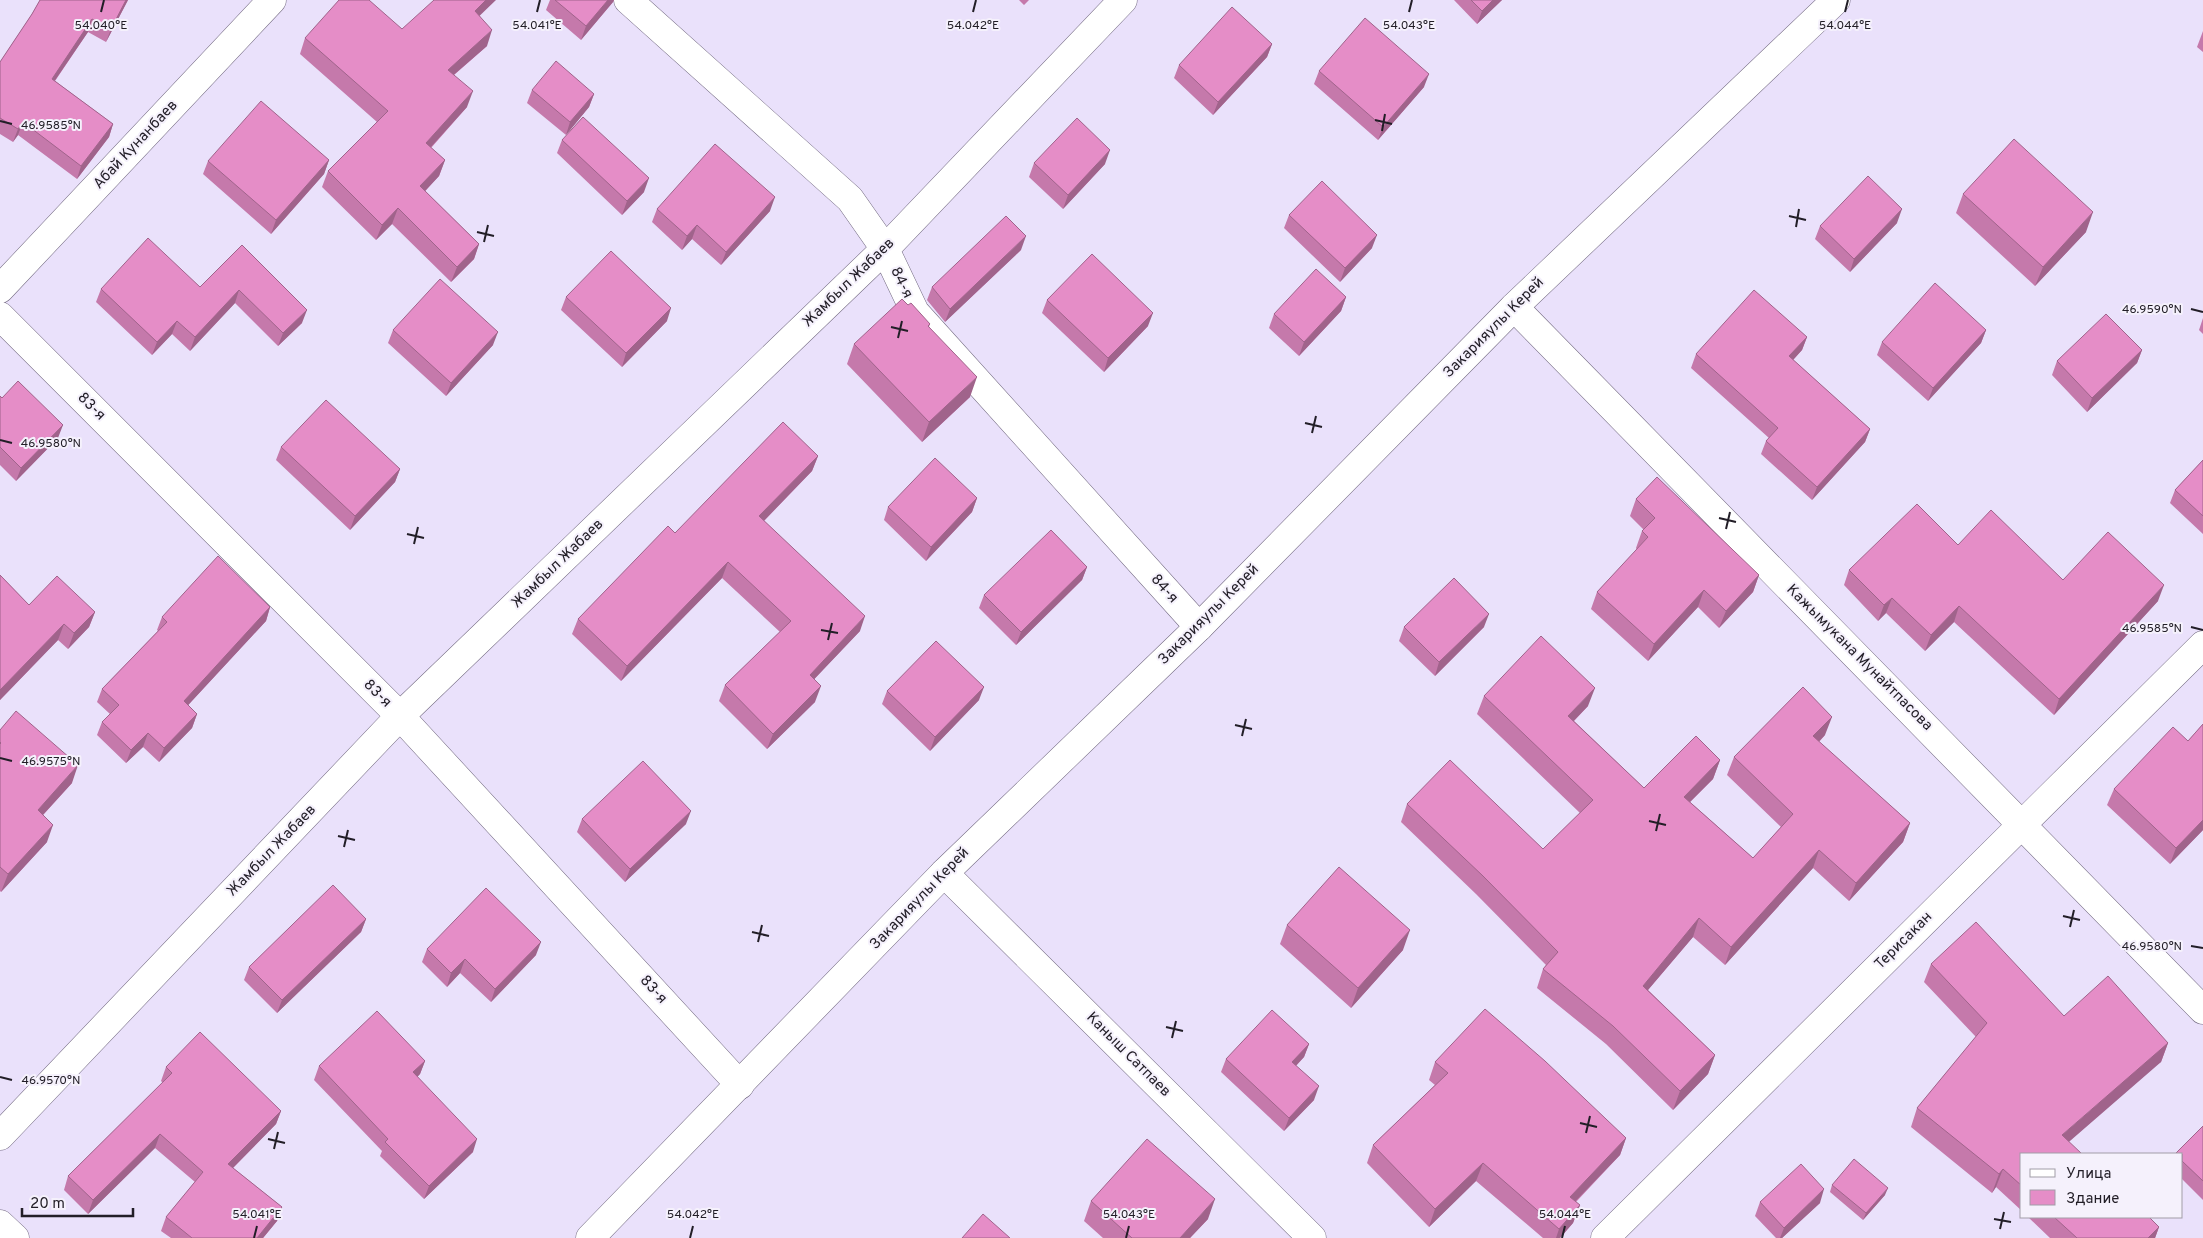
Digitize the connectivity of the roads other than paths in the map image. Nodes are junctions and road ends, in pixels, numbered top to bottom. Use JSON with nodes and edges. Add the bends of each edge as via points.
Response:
{"nodes":[{"id":1,"x":272,"y":0,"type":"edge"},
{"id":2,"x":628,"y":0,"type":"edge"},
{"id":3,"x":1124,"y":0,"type":"edge"},
{"id":4,"x":1836,"y":0,"type":"edge"},
{"id":5,"x":885,"y":249,"type":"junction"},
{"id":6,"x":0,"y":289,"type":"edge"},
{"id":7,"x":1514,"y":307,"type":"junction"},
{"id":8,"x":0,"y":316,"type":"edge"},
{"id":9,"x":1199,"y":627,"type":"junction"},
{"id":10,"x":2203,"y":644,"type":"edge"},
{"id":11,"x":400,"y":716,"type":"junction"},
{"id":12,"x":2022,"y":823,"type":"junction"},
{"id":13,"x":944,"y":872,"type":"junction"},
{"id":14,"x":2203,"y":1010,"type":"edge"},
{"id":15,"x":740,"y":1085,"type":"junction"},
{"id":16,"x":0,"y":1136,"type":"edge"},
{"id":17,"x":0,"y":1224,"type":"edge"},
{"id":18,"x":15,"y":1238,"type":"edge"},
{"id":19,"x":590,"y":1238,"type":"edge"},
{"id":20,"x":1312,"y":1238,"type":"edge"},
{"id":21,"x":1605,"y":1238,"type":"edge"}],
"edges":[{"from":1,"to":6,"type":"main road","name":"Абай Кунанбаев"},
{"from":2,"to":5,"type":"main road","name":"84-я","via":[[850,198]]},
{"from":3,"to":5,"type":"main road","name":"Жамбыл Жабаев"},
{"from":4,"to":7,"type":"main road","name":"Закарияулы Керей"},
{"from":5,"to":9,"type":"main road","name":"84-я","via":[[915,312]]},
{"from":5,"to":11,"type":"main road","name":"Жамбыл Жабаев"},
{"from":7,"to":9,"type":"main road","name":"Закарияулы Керей"},
{"from":7,"to":12,"type":"main road","name":"Кажымукана Мунайтпасова"},
{"from":8,"to":11,"type":"main road","name":"83-я"},
{"from":9,"to":13,"type":"main road","name":"Закарияулы Керей"},
{"from":10,"to":12,"type":"main road","name":"Терисакан"},
{"from":11,"to":15,"type":"main road","name":"83-я"},
{"from":11,"to":16,"type":"main road","name":"Жамбыл Жабаев"},
{"from":12,"to":14,"type":"main road","name":"Кажымукана Мунайтпасова"},
{"from":12,"to":21,"type":"main road","name":"Терисакан"},
{"from":13,"to":15,"type":"main road","name":"Закарияулы Керей"},
{"from":13,"to":20,"type":"main road","name":"Каныш Сатпаев"},
{"from":15,"to":19,"type":"main road","name":"Закарияулы Керей"},
{"from":17,"to":18,"type":"main road"}]}
